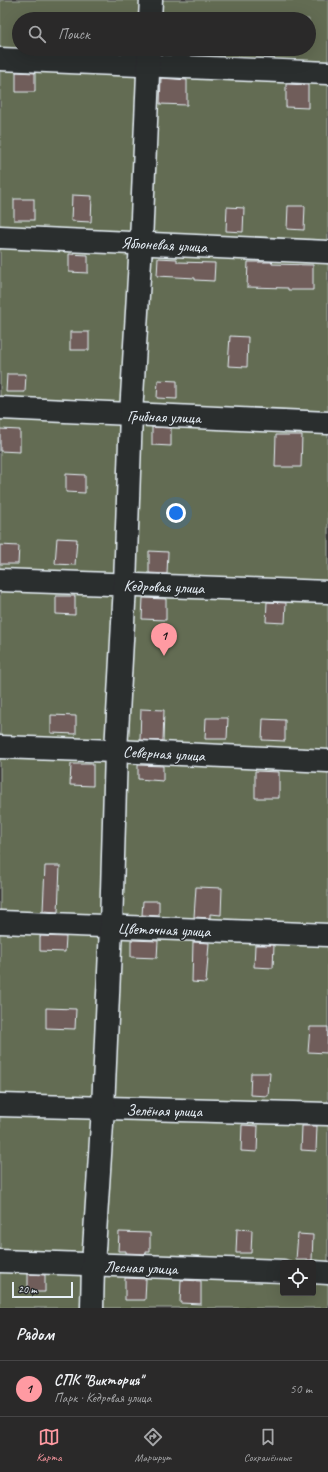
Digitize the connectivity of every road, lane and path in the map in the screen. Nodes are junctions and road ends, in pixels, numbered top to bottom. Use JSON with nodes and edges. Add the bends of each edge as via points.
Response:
{"nodes":[{"id":1,"x":151,"y":0,"type":"edge"},
{"id":2,"x":150,"y":12,"type":"edge"},
{"id":3,"x":149,"y":57,"type":"edge"},
{"id":4,"x":0,"y":59,"type":"edge"},
{"id":5,"x":328,"y":73,"type":"edge"},
{"id":6,"x":0,"y":237,"type":"edge"},
{"id":7,"x":141,"y":243,"type":"junction"},
{"id":8,"x":328,"y":252,"type":"edge"},
{"id":9,"x":0,"y":408,"type":"edge"},
{"id":10,"x":132,"y":414,"type":"junction"},
{"id":11,"x":328,"y":423,"type":"edge"},
{"id":12,"x":0,"y":580,"type":"edge"},
{"id":13,"x":125,"y":585,"type":"junction"},
{"id":14,"x":328,"y":592,"type":"edge"},
{"id":15,"x":0,"y":747,"type":"edge"},
{"id":16,"x":116,"y":751,"type":"junction"},
{"id":17,"x":328,"y":761,"type":"edge"},
{"id":18,"x":0,"y":922,"type":"edge"},
{"id":19,"x":111,"y":928,"type":"junction"},
{"id":20,"x":328,"y":935,"type":"edge"},
{"id":21,"x":0,"y":1105,"type":"edge"},
{"id":22,"x":103,"y":1108,"type":"junction"},
{"id":23,"x":328,"y":1114,"type":"edge"},
{"id":24,"x":0,"y":1261,"type":"edge"},
{"id":25,"x":93,"y":1265,"type":"junction"},
{"id":26,"x":280,"y":1271,"type":"edge"},
{"id":27,"x":316,"y":1272,"type":"edge"},
{"id":28,"x":328,"y":1273,"type":"edge"},
{"id":29,"x":92,"y":1308,"type":"edge"}],
"edges":[{"from":1,"to":2,"type":"street"},
{"from":3,"to":4,"type":"street"},
{"from":3,"to":5,"type":"street"},
{"from":3,"to":7,"type":"street"},
{"from":6,"to":7,"type":"street","name":"Яблоневая улица"},
{"from":7,"to":8,"type":"street","name":"Яблоневая улица"},
{"from":7,"to":10,"type":"street"},
{"from":9,"to":10,"type":"street","name":"Грибная улица"},
{"from":10,"to":11,"type":"street","name":"Грибная улица"},
{"from":10,"to":13,"type":"street"},
{"from":12,"to":13,"type":"street","name":"Кедровая улица"},
{"from":13,"to":14,"type":"street","name":"Кедровая улица"},
{"from":13,"to":16,"type":"street"},
{"from":15,"to":16,"type":"street","name":"Северная улица"},
{"from":16,"to":17,"type":"street","name":"Северная улица"},
{"from":16,"to":19,"type":"street"},
{"from":18,"to":19,"type":"street","name":"Цветочная улица"},
{"from":19,"to":20,"type":"street","name":"Цветочная улица"},
{"from":19,"to":22,"type":"street"},
{"from":21,"to":22,"type":"street","name":"Зелёная улица"},
{"from":22,"to":23,"type":"street","name":"Зелёная улица"},
{"from":22,"to":25,"type":"street"},
{"from":24,"to":25,"type":"street","name":"Лесная улица"},
{"from":25,"to":26,"type":"street","name":"Лесная улица"},
{"from":25,"to":29,"type":"street"},
{"from":27,"to":28,"type":"street"}]}
